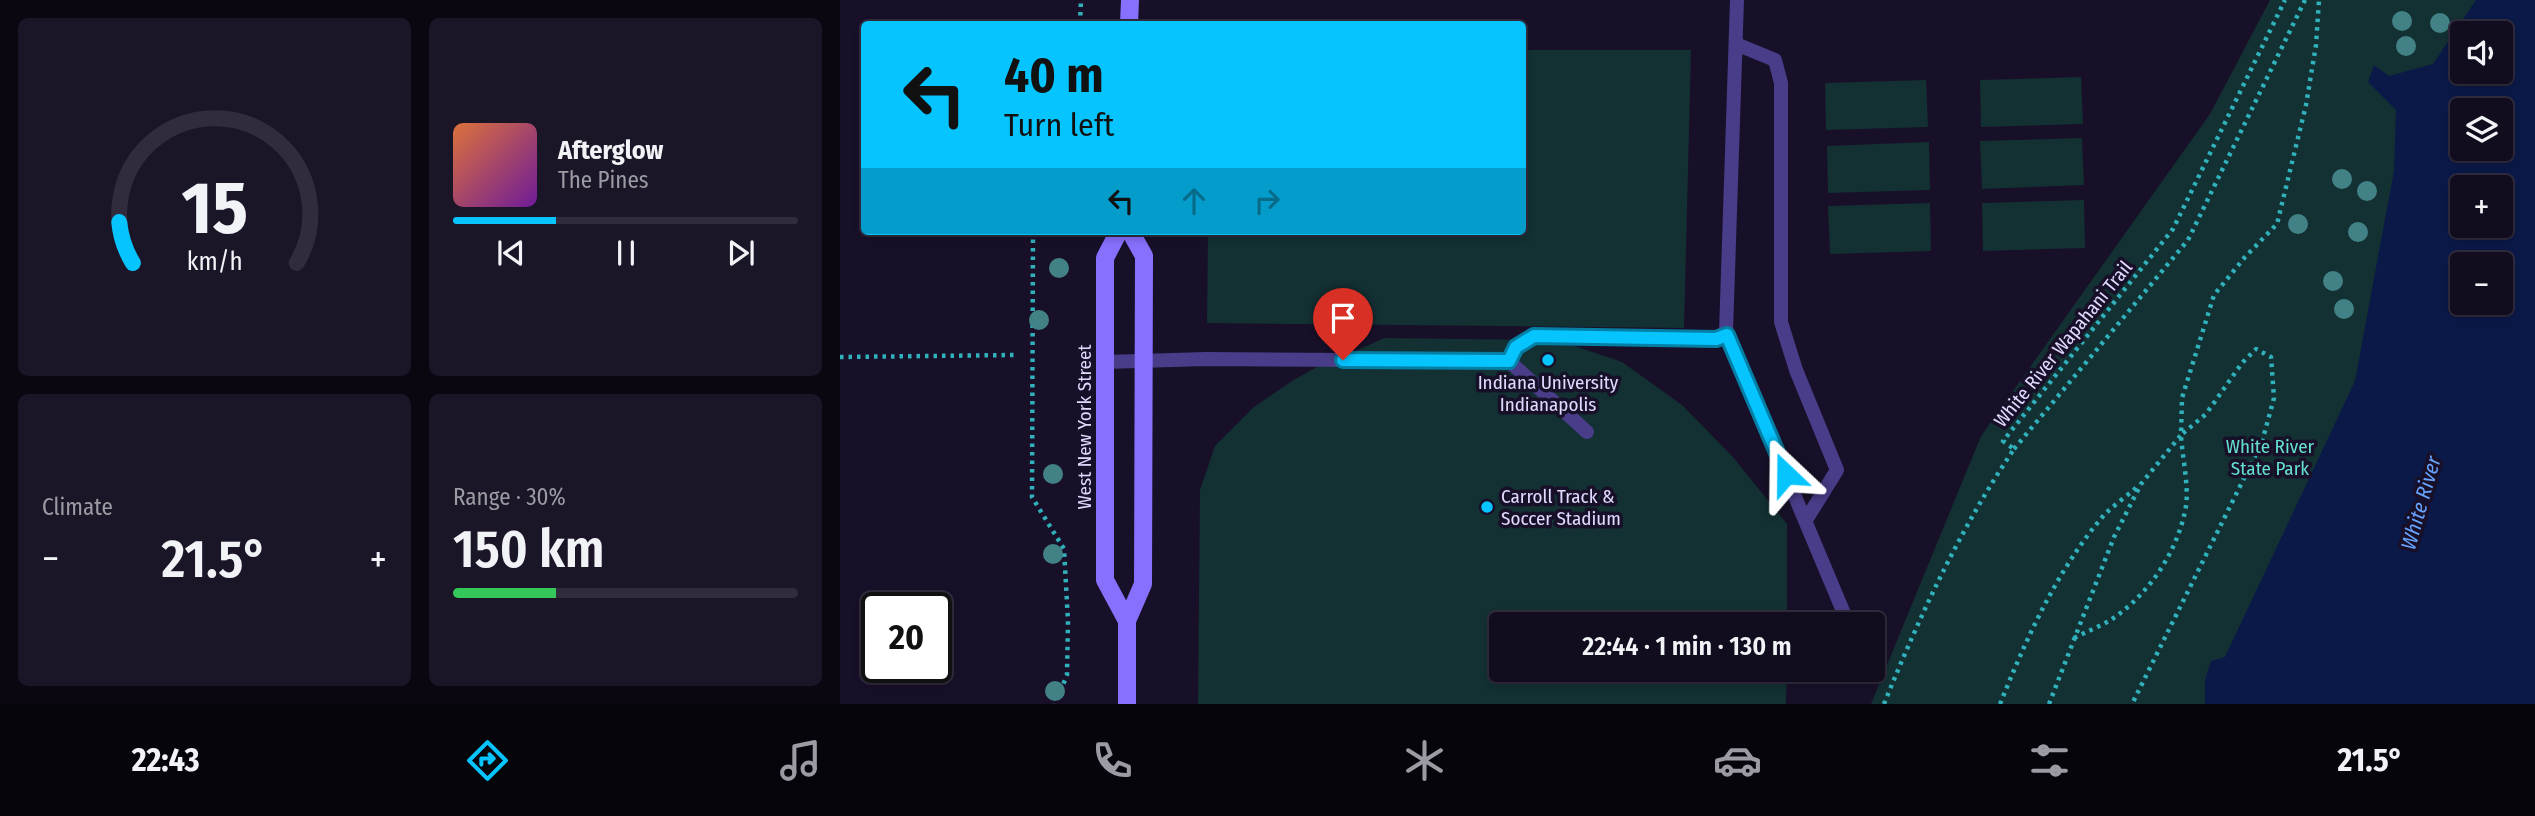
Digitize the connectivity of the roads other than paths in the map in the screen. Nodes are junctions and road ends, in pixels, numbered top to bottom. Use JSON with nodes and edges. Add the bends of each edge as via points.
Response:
{"nodes":[{"id":1,"x":1130,"y":0,"type":"edge"},
{"id":2,"x":1737,"y":0,"type":"edge"},
{"id":3,"x":1129,"y":21,"type":"edge"},
{"id":4,"x":1736,"y":44,"type":"junction"},
{"id":5,"x":1117,"y":235,"type":"edge"},
{"id":6,"x":1132,"y":235,"type":"edge"},
{"id":7,"x":1727,"y":335,"type":"junction"},
{"id":8,"x":1509,"y":361,"type":"junction"},
{"id":9,"x":1105,"y":362,"type":"junction"},
{"id":10,"x":1143,"y":362,"type":"junction"},
{"id":11,"x":1587,"y":432,"type":"dead end"},
{"id":12,"x":1806,"y":520,"type":"junction"},
{"id":13,"x":1844,"y":612,"type":"edge"},
{"id":14,"x":1127,"y":621,"type":"junction"},
{"id":15,"x":1127,"y":704,"type":"edge"}],
"edges":[{"from":1,"to":3,"type":"main road"},
{"from":2,"to":4,"type":"lane"},
{"from":4,"to":7,"type":"lane"},
{"from":4,"to":12,"type":"lane","via":[[1775,60],[1781,83],[1781,322],[1837,470]]},
{"from":5,"to":9,"type":"main road","name":"West New York Street","via":[[1105,258]]},
{"from":6,"to":10,"type":"main road","name":"West New York Street","via":[[1144,257]]},
{"from":7,"to":8,"type":"lane","via":[[1716,339],[1534,336],[1516,347]]},
{"from":7,"to":12,"type":"lane"},
{"from":8,"to":10,"type":"lane"},
{"from":8,"to":11,"type":"lane"},
{"from":9,"to":10,"type":"lane"},
{"from":9,"to":14,"type":"main road","name":"West New York Street","via":[[1105,580]]},
{"from":10,"to":14,"type":"main road","name":"West New York Street","via":[[1143,584]]},
{"from":12,"to":13,"type":"lane"},
{"from":14,"to":15,"type":"main road","name":"West New York Street"}]}
